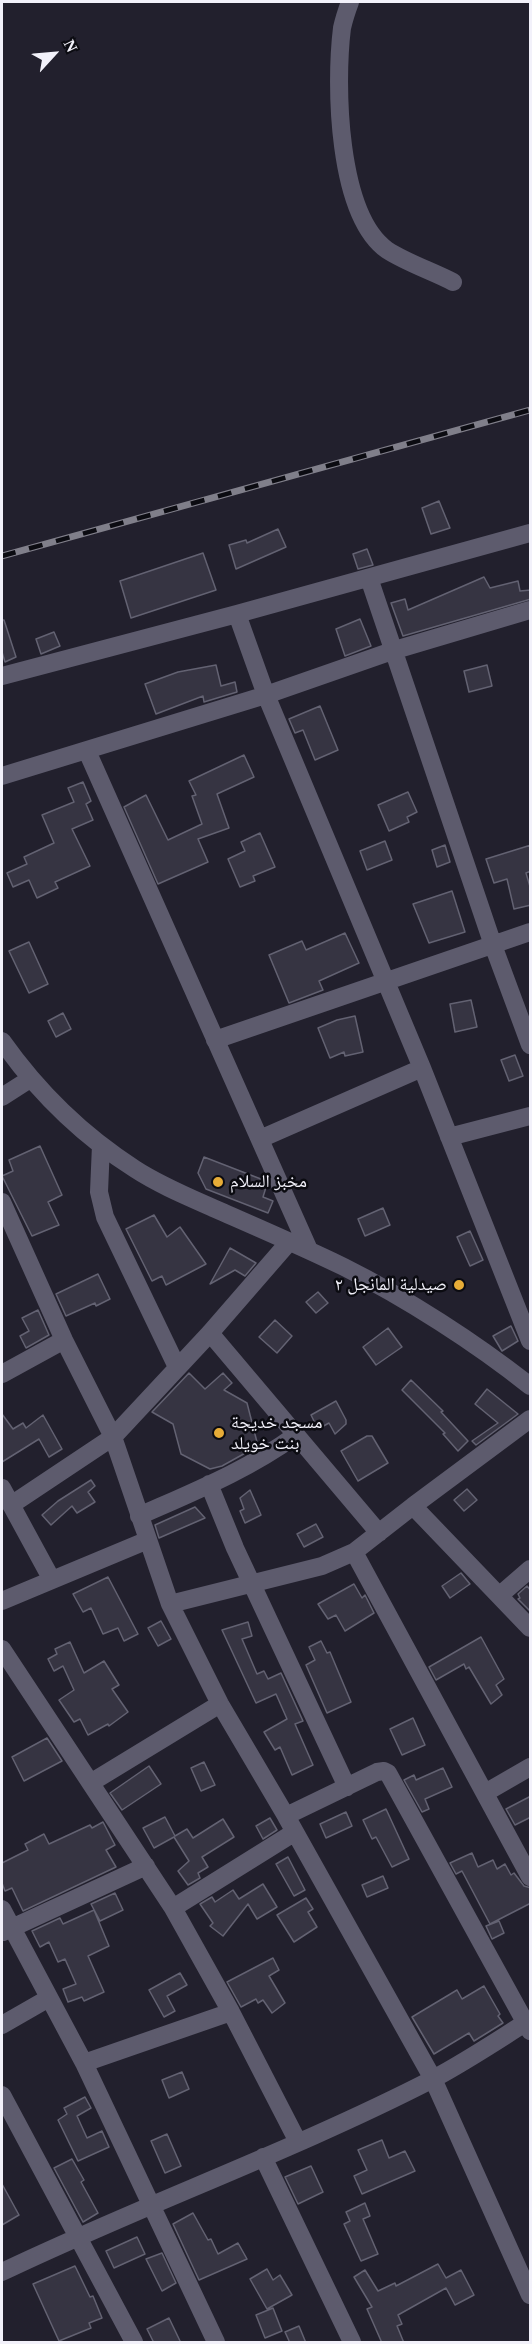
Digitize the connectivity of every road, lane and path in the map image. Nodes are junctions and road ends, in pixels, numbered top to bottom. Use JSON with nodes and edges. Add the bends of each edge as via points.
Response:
{"nodes":[{"id":1,"x":350,"y":2,"type":"edge"},
{"id":2,"x":453,"y":282,"type":"dead end"},
{"id":3,"x":531,"y":532,"type":"edge"},
{"id":4,"x":369,"y":578,"type":"junction"},
{"id":5,"x":531,"y":610,"type":"edge"},
{"id":6,"x":237,"y":614,"type":"junction"},
{"id":7,"x":395,"y":650,"type":"junction"},
{"id":8,"x":2,"y":676,"type":"edge"},
{"id":9,"x":266,"y":695,"type":"junction"},
{"id":10,"x":87,"y":751,"type":"junction"},
{"id":11,"x":2,"y":776,"type":"edge"},
{"id":12,"x":531,"y":932,"type":"edge"},
{"id":13,"x":493,"y":945,"type":"junction"},
{"id":14,"x":386,"y":983,"type":"junction"},
{"id":15,"x":215,"y":1040,"type":"junction"},
{"id":16,"x":2,"y":1041,"type":"edge"},
{"id":17,"x":531,"y":1045,"type":"edge"},
{"id":18,"x":423,"y":1068,"type":"junction"},
{"id":19,"x":30,"y":1079,"type":"junction"},
{"id":20,"x":2,"y":1097,"type":"edge"},
{"id":21,"x":531,"y":1116,"type":"edge"},
{"id":22,"x":449,"y":1137,"type":"junction"},
{"id":23,"x":261,"y":1139,"type":"junction"},
{"id":24,"x":101,"y":1145,"type":"junction"},
{"id":25,"x":2,"y":1202,"type":"edge"},
{"id":26,"x":289,"y":1242,"type":"junction"},
{"id":27,"x":309,"y":1250,"type":"junction"},
{"id":28,"x":210,"y":1333,"type":"junction"},
{"id":29,"x":64,"y":1340,"type":"junction"},
{"id":30,"x":531,"y":1341,"type":"edge"},
{"id":31,"x":177,"y":1367,"type":"junction"},
{"id":32,"x":2,"y":1374,"type":"edge"},
{"id":33,"x":531,"y":1386,"type":"edge"},
{"id":34,"x":531,"y":1419,"type":"edge"},
{"id":35,"x":296,"y":1435,"type":"junction"},
{"id":36,"x":113,"y":1437,"type":"junction"},
{"id":37,"x":209,"y":1484,"type":"junction"},
{"id":38,"x":2,"y":1488,"type":"edge"},
{"id":39,"x":11,"y":1505,"type":"junction"},
{"id":40,"x":413,"y":1506,"type":"junction"},
{"id":41,"x":139,"y":1516,"type":"junction"},
{"id":42,"x":379,"y":1533,"type":"junction"},
{"id":43,"x":148,"y":1540,"type":"junction"},
{"id":44,"x":354,"y":1552,"type":"junction"},
{"id":45,"x":531,"y":1569,"type":"edge"},
{"id":46,"x":52,"y":1580,"type":"junction"},
{"id":47,"x":252,"y":1584,"type":"junction"},
{"id":48,"x":500,"y":1595,"type":"junction"},
{"id":49,"x":2,"y":1601,"type":"edge"},
{"id":50,"x":170,"y":1604,"type":"junction"},
{"id":51,"x":531,"y":1628,"type":"edge"},
{"id":52,"x":2,"y":1649,"type":"edge"},
{"id":53,"x":220,"y":1704,"type":"junction"},
{"id":54,"x":531,"y":1767,"type":"edge"},
{"id":55,"x":92,"y":1782,"type":"junction"},
{"id":56,"x":346,"y":1787,"type":"junction"},
{"id":57,"x":485,"y":1794,"type":"junction"},
{"id":58,"x":286,"y":1816,"type":"junction"},
{"id":59,"x":295,"y":1832,"type":"junction"},
{"id":60,"x":146,"y":1866,"type":"junction"},
{"id":61,"x":531,"y":1877,"type":"edge"},
{"id":62,"x":173,"y":1908,"type":"junction"},
{"id":63,"x":2,"y":1909,"type":"edge"},
{"id":64,"x":7,"y":1930,"type":"edge"},
{"id":65,"x":49,"y":1998,"type":"junction"},
{"id":66,"x":231,"y":2013,"type":"junction"},
{"id":67,"x":2,"y":2025,"type":"edge"},
{"id":68,"x":529,"y":2025,"type":"edge"},
{"id":69,"x":84,"y":2064,"type":"junction"},
{"id":70,"x":433,"y":2079,"type":"junction"},
{"id":71,"x":2,"y":2095,"type":"edge"},
{"id":72,"x":298,"y":2142,"type":"junction"},
{"id":73,"x":263,"y":2157,"type":"junction"},
{"id":74,"x":151,"y":2205,"type":"junction"},
{"id":75,"x":76,"y":2236,"type":"junction"},
{"id":76,"x":2,"y":2272,"type":"edge"},
{"id":77,"x":531,"y":2295,"type":"edge"},
{"id":78,"x":134,"y":2343,"type":"edge"},
{"id":79,"x":216,"y":2343,"type":"edge"},
{"id":80,"x":352,"y":2343,"type":"edge"}],
"edges":[{"from":1,"to":2,"type":"street","via":[[339,64],[341,131],[351,194],[367,226],[386,249]]},
{"from":3,"to":4,"type":"street"},
{"from":4,"to":6,"type":"street"},
{"from":4,"to":7,"type":"street"},
{"from":5,"to":7,"type":"street"},
{"from":6,"to":8,"type":"street"},
{"from":6,"to":9,"type":"street"},
{"from":7,"to":9,"type":"street"},
{"from":7,"to":13,"type":"street"},
{"from":9,"to":10,"type":"street"},
{"from":9,"to":14,"type":"street"},
{"from":10,"to":11,"type":"street"},
{"from":10,"to":15,"type":"street"},
{"from":12,"to":13,"type":"street"},
{"from":13,"to":14,"type":"street"},
{"from":13,"to":17,"type":"street"},
{"from":14,"to":15,"type":"street"},
{"from":14,"to":18,"type":"street"},
{"from":15,"to":23,"type":"street"},
{"from":16,"to":19,"type":"street"},
{"from":18,"to":22,"type":"street"},
{"from":18,"to":23,"type":"street"},
{"from":19,"to":20,"type":"street"},
{"from":19,"to":24,"type":"street"},
{"from":21,"to":22,"type":"street"},
{"from":22,"to":30,"type":"street"},
{"from":23,"to":27,"type":"street"},
{"from":24,"to":26,"type":"street","via":[[174,1190]]},
{"from":24,"to":31,"type":"street","via":[[99,1192],[105,1217]]},
{"from":25,"to":29,"type":"street"},
{"from":26,"to":27,"type":"street"},
{"from":26,"to":28,"type":"street"},
{"from":27,"to":33,"type":"street","via":[[443,1324]]},
{"from":28,"to":31,"type":"street"},
{"from":28,"to":35,"type":"street"},
{"from":29,"to":32,"type":"street"},
{"from":29,"to":36,"type":"street"},
{"from":31,"to":36,"type":"street"},
{"from":34,"to":40,"type":"street"},
{"from":35,"to":37,"type":"street","via":[[274,1451]]},
{"from":35,"to":42,"type":"street"},
{"from":36,"to":39,"type":"street"},
{"from":36,"to":41,"type":"street"},
{"from":37,"to":41,"type":"street"},
{"from":37,"to":47,"type":"street"},
{"from":38,"to":39,"type":"street"},
{"from":39,"to":46,"type":"street"},
{"from":40,"to":42,"type":"street"},
{"from":40,"to":48,"type":"street"},
{"from":41,"to":43,"type":"street"},
{"from":42,"to":44,"type":"street"},
{"from":43,"to":46,"type":"street"},
{"from":43,"to":50,"type":"street"},
{"from":44,"to":47,"type":"street","via":[[322,1566]]},
{"from":44,"to":57,"type":"street"},
{"from":45,"to":48,"type":"street"},
{"from":46,"to":49,"type":"street"},
{"from":47,"to":50,"type":"street"},
{"from":47,"to":56,"type":"street"},
{"from":48,"to":51,"type":"street"},
{"from":50,"to":53,"type":"street"},
{"from":52,"to":55,"type":"street"},
{"from":53,"to":55,"type":"street"},
{"from":53,"to":58,"type":"street"},
{"from":54,"to":57,"type":"street"},
{"from":55,"to":60,"type":"street"},
{"from":56,"to":58,"type":"street"},
{"from":56,"to":68,"type":"street","via":[[377,1772],[388,1773]]},
{"from":57,"to":61,"type":"street"},
{"from":58,"to":59,"type":"street"},
{"from":59,"to":62,"type":"street"},
{"from":59,"to":70,"type":"street"},
{"from":60,"to":62,"type":"street"},
{"from":60,"to":64,"type":"street"},
{"from":62,"to":66,"type":"street"},
{"from":63,"to":64,"type":"street"},
{"from":64,"to":65,"type":"street"},
{"from":65,"to":67,"type":"street"},
{"from":65,"to":69,"type":"street"},
{"from":66,"to":69,"type":"street"},
{"from":66,"to":72,"type":"street"},
{"from":68,"to":70,"type":"street"},
{"from":69,"to":74,"type":"street"},
{"from":70,"to":72,"type":"street"},
{"from":70,"to":77,"type":"street"},
{"from":71,"to":75,"type":"street"},
{"from":72,"to":73,"type":"street"},
{"from":73,"to":74,"type":"street"},
{"from":73,"to":80,"type":"street"},
{"from":74,"to":75,"type":"street"},
{"from":74,"to":79,"type":"street"},
{"from":75,"to":76,"type":"street"},
{"from":75,"to":78,"type":"street"}]}
